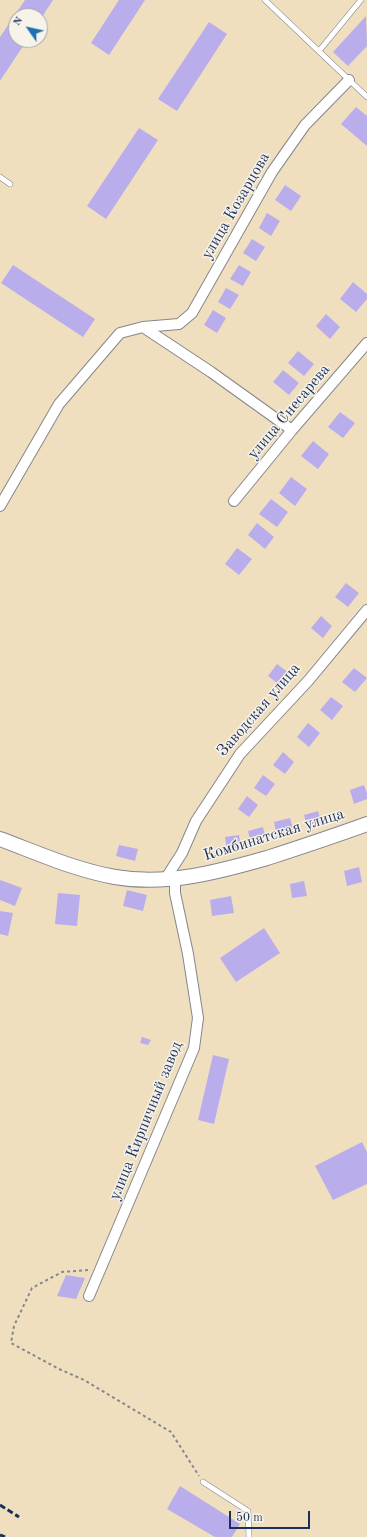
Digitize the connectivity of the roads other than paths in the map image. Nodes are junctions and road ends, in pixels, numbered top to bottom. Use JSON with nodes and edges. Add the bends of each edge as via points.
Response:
{"nodes":[{"id":1,"x":265,"y":0,"type":"edge"},
{"id":2,"x":361,"y":0,"type":"edge"},
{"id":3,"x":319,"y":51,"type":"junction"},
{"id":4,"x":349,"y":80,"type":"junction"},
{"id":5,"x":367,"y":97,"type":"edge"},
{"id":6,"x":0,"y":178,"type":"edge"},
{"id":7,"x":10,"y":184,"type":"dead end"},
{"id":8,"x":143,"y":327,"type":"junction"},
{"id":9,"x":367,"y":343,"type":"edge"},
{"id":10,"x":292,"y":430,"type":"junction"},
{"id":11,"x":234,"y":501,"type":"dead end"},
{"id":12,"x":0,"y":506,"type":"edge"},
{"id":13,"x":367,"y":610,"type":"edge"},
{"id":14,"x":367,"y":824,"type":"edge"},
{"id":15,"x":0,"y":839,"type":"edge"},
{"id":16,"x":171,"y":879,"type":"junction"},
{"id":17,"x":89,"y":1296,"type":"dead end"},
{"id":18,"x":203,"y":1482,"type":"road end"},
{"id":19,"x":249,"y":1537,"type":"edge"}],
"edges":[{"from":1,"to":3,"type":"lane"},
{"from":2,"to":3,"type":"lane"},
{"from":3,"to":4,"type":"lane"},
{"from":4,"to":5,"type":"lane"},
{"from":4,"to":8,"type":"street","name":"улица Козарцова","via":[[305,124],[272,172],[192,313],[179,324]]},
{"from":6,"to":7,"type":"lane"},
{"from":8,"to":10,"type":"street"},
{"from":8,"to":12,"type":"street","name":"улица Козарцова","via":[[120,333],[59,404]]},
{"from":9,"to":10,"type":"street","name":"улица Снесарева"},
{"from":10,"to":11,"type":"street","name":"улица Снесарева"},
{"from":13,"to":16,"type":"street","name":"Заводская улица","via":[[308,681],[240,754],[196,821]]},
{"from":14,"to":16,"type":"main road","name":"Комбинатская улица","via":[[223,871]]},
{"from":15,"to":16,"type":"main road","via":[[80,869],[116,877]]},
{"from":16,"to":17,"type":"street","name":"улица Кирпичный завод","via":[[188,954],[198,1018],[194,1048]]},
{"from":18,"to":19,"type":"lane","via":[[248,1511]]}]}
